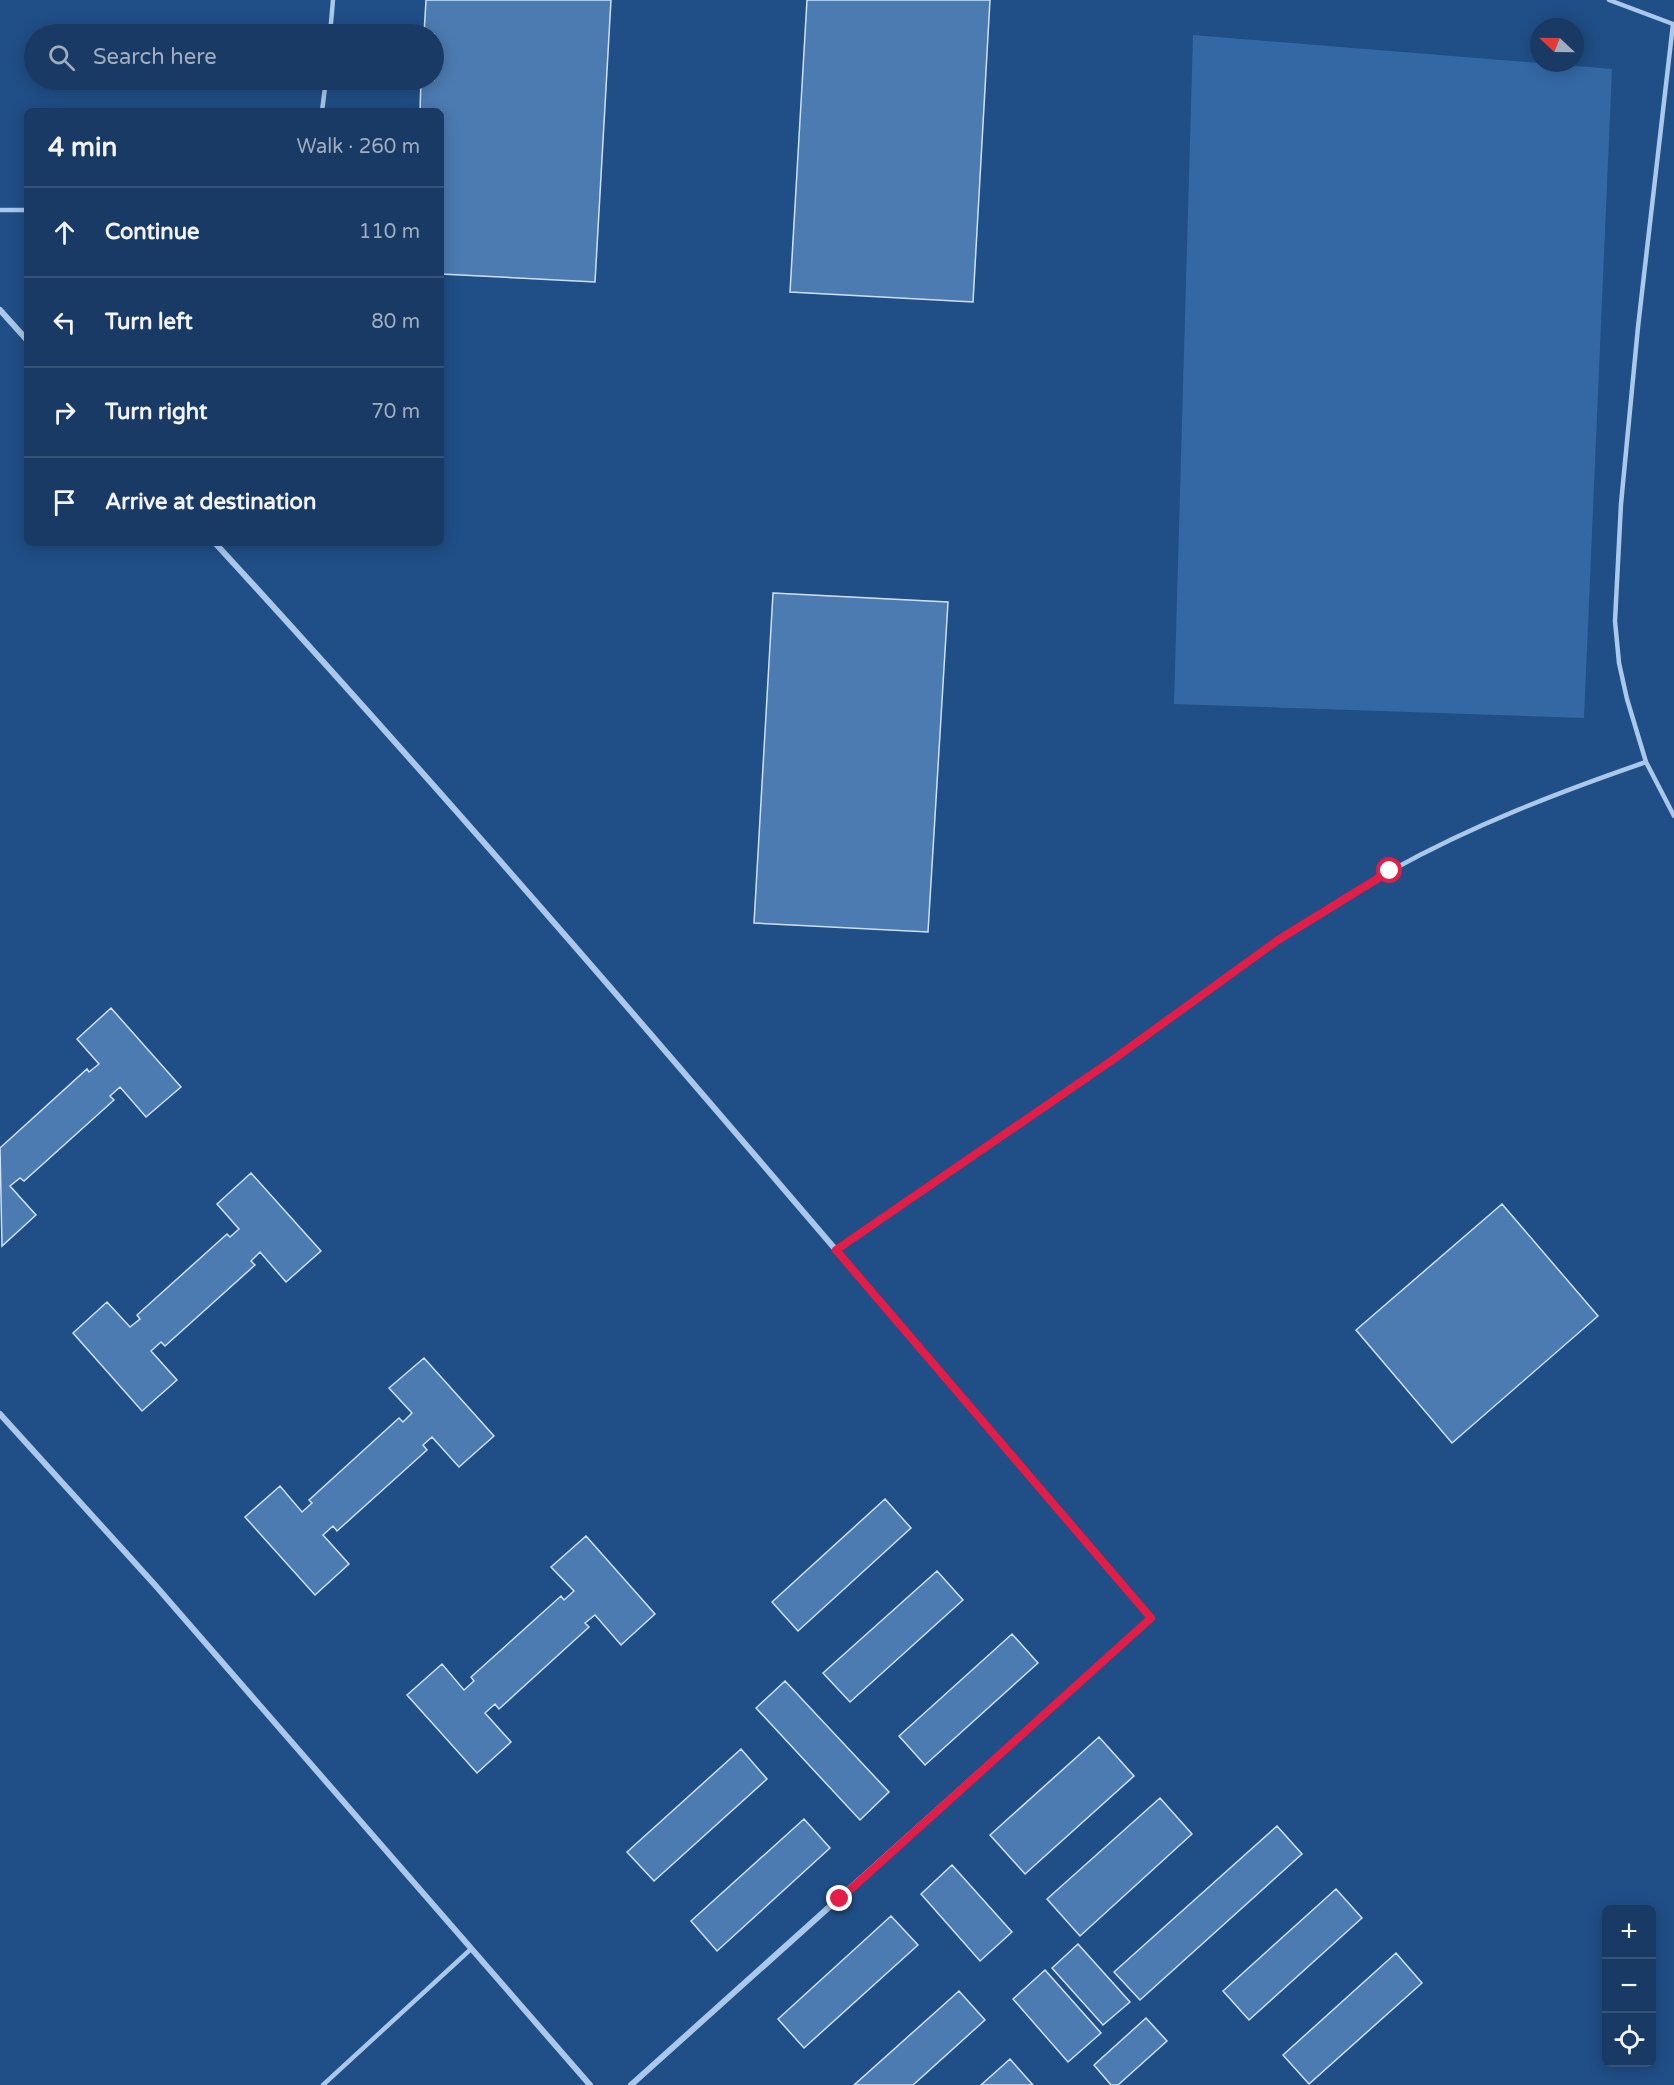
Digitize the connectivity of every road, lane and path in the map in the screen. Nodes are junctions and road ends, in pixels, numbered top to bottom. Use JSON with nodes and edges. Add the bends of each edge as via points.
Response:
{"nodes":[{"id":1,"x":333,"y":0,"type":"edge"},
{"id":2,"x":1609,"y":0,"type":"edge"},
{"id":3,"x":331,"y":24,"type":"edge"},
{"id":4,"x":1674,"y":25,"type":"edge"},
{"id":5,"x":325,"y":90,"type":"edge"},
{"id":6,"x":322,"y":108,"type":"edge"},
{"id":7,"x":0,"y":210,"type":"edge"},
{"id":8,"x":24,"y":210,"type":"edge"},
{"id":9,"x":0,"y":310,"type":"edge"},
{"id":10,"x":24,"y":337,"type":"edge"},
{"id":11,"x":218,"y":546,"type":"edge"},
{"id":12,"x":1646,"y":762,"type":"junction"},
{"id":13,"x":1674,"y":816,"type":"edge"},
{"id":14,"x":836,"y":1250,"type":"junction"},
{"id":15,"x":0,"y":1414,"type":"edge"},
{"id":16,"x":471,"y":1949,"type":"junction"},
{"id":17,"x":323,"y":2085,"type":"edge"},
{"id":18,"x":590,"y":2085,"type":"edge"},
{"id":19,"x":631,"y":2085,"type":"edge"}],
"edges":[{"from":1,"to":3,"type":"lane"},
{"from":2,"to":4,"type":"lane"},
{"from":4,"to":12,"type":"lane","via":[[1638,327],[1621,504],[1616,621],[1619,663]]},
{"from":5,"to":6,"type":"lane"},
{"from":7,"to":8,"type":"lane"},
{"from":9,"to":10,"type":"street"},
{"from":11,"to":14,"type":"street","via":[[380,722]]},
{"from":12,"to":13,"type":"lane"},
{"from":12,"to":14,"type":"lane","via":[[1472,828],[1390,871],[1278,940],[1111,1061]]},
{"from":14,"to":19,"type":"street","via":[[1151,1618]]},
{"from":15,"to":16,"type":"street","via":[[155,1585]]},
{"from":16,"to":17,"type":"lane"},
{"from":16,"to":18,"type":"street"}]}
